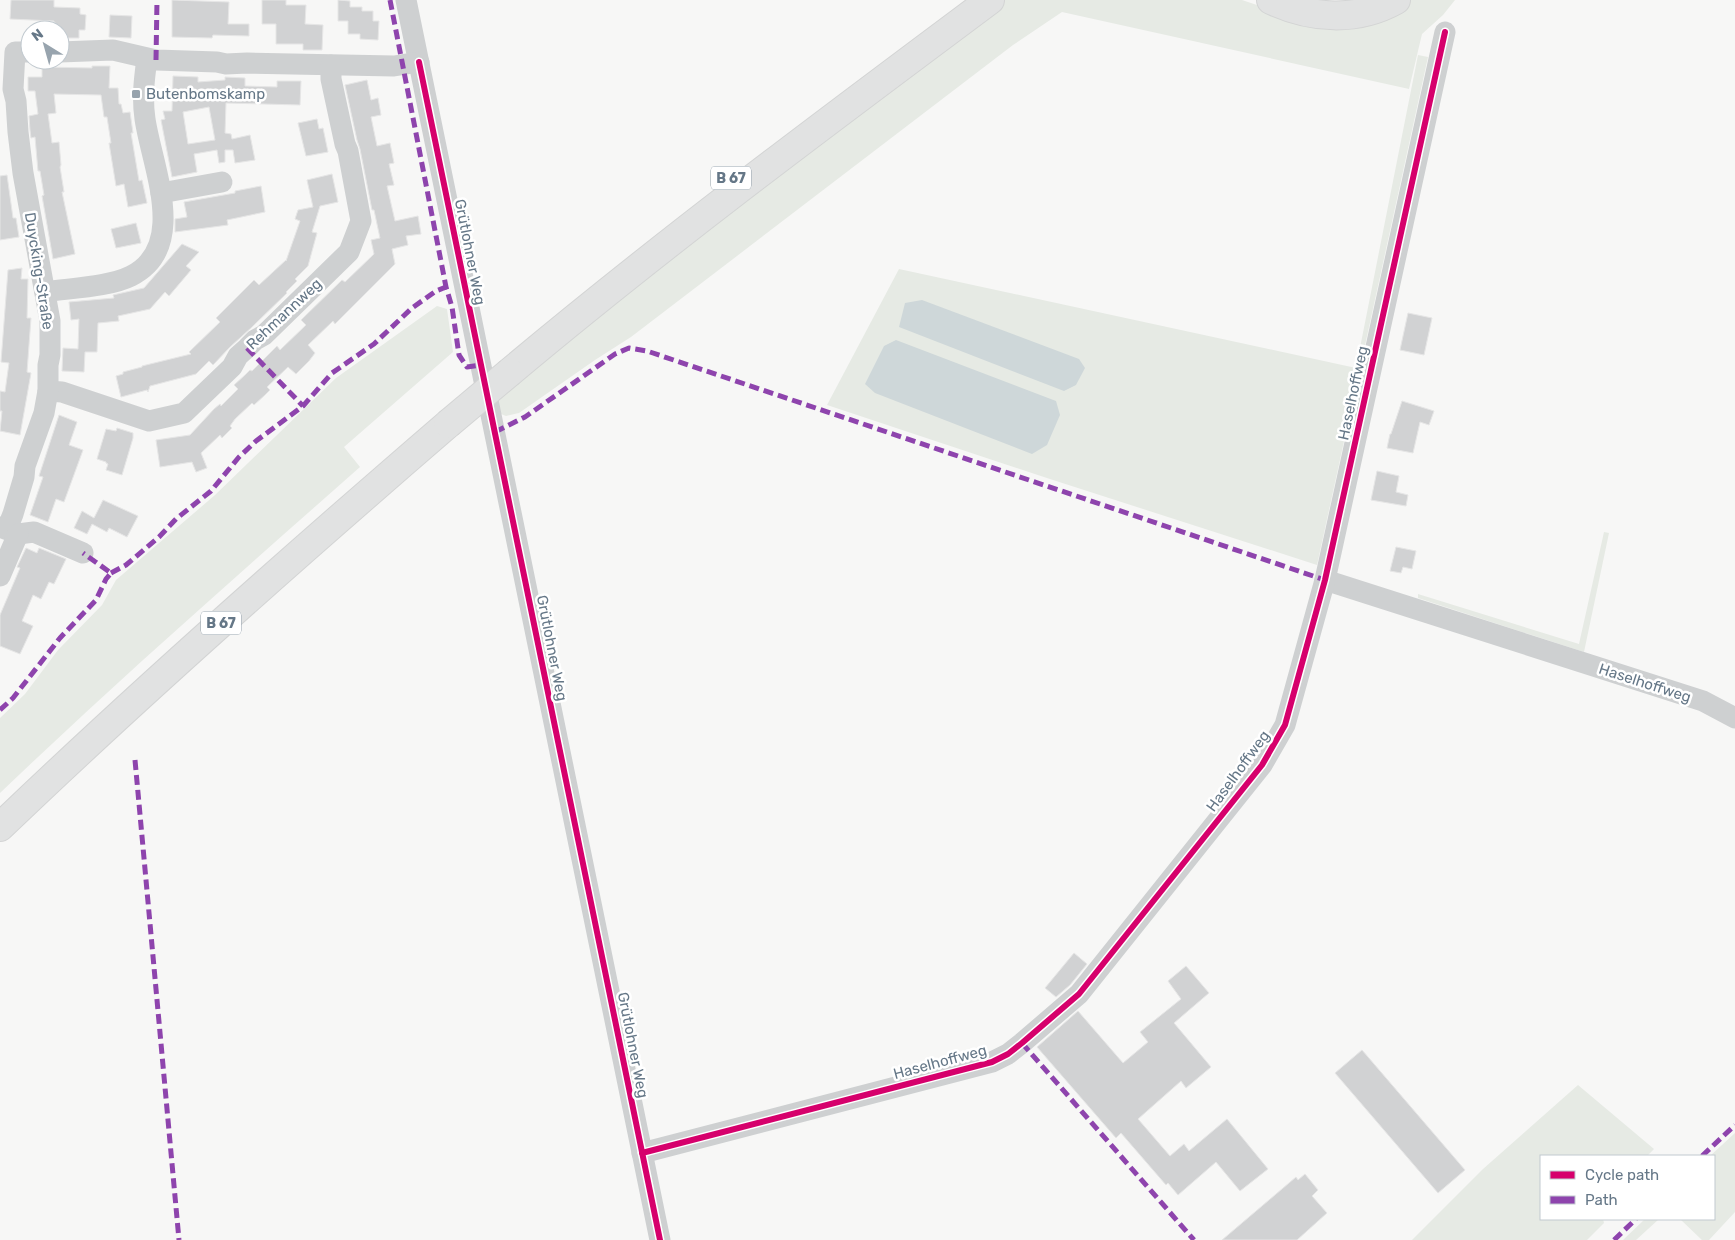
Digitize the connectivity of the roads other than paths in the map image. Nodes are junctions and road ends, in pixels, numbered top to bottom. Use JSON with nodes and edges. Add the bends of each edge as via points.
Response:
{"nodes":[{"id":1,"x":406,"y":0,"type":"edge"},
{"id":2,"x":960,"y":0,"type":"edge"},
{"id":3,"x":976,"y":0,"type":"edge"},
{"id":4,"x":990,"y":0,"type":"edge"},
{"id":5,"x":1271,"y":0,"type":"edge"},
{"id":6,"x":1310,"y":0,"type":"edge"},
{"id":7,"x":1365,"y":0,"type":"edge"},
{"id":8,"x":1396,"y":0,"type":"edge"},
{"id":9,"x":1445,"y":32,"type":"dead end"},
{"id":10,"x":20,"y":52,"type":"edge"},
{"id":11,"x":70,"y":52,"type":"edge"},
{"id":12,"x":147,"y":59,"type":"junction"},
{"id":13,"x":419,"y":62,"type":"junction"},
{"id":14,"x":331,"y":65,"type":"junction"},
{"id":15,"x":824,"y":124,"type":"junction"},
{"id":16,"x":222,"y":182,"type":"dead end"},
{"id":17,"x":161,"y":193,"type":"junction"},
{"id":18,"x":45,"y":292,"type":"junction"},
{"id":19,"x":507,"y":366,"type":"junction"},
{"id":20,"x":48,"y":391,"type":"junction"},
{"id":21,"x":446,"y":418,"type":"junction"},
{"id":22,"x":8,"y":530,"type":"edge"},
{"id":23,"x":82,"y":553,"type":"dead end"},
{"id":24,"x":0,"y":576,"type":"edge"},
{"id":25,"x":1324,"y":580,"type":"junction"},
{"id":26,"x":1735,"y":718,"type":"edge"},
{"id":27,"x":0,"y":809,"type":"edge"},
{"id":28,"x":0,"y":827,"type":"edge"},
{"id":29,"x":642,"y":1153,"type":"junction"},
{"id":30,"x":660,"y":1240,"type":"edge"}],
"edges":[{"from":1,"to":13,"type":"street","name":"Grütlohner Weg"},
{"from":2,"to":19,"type":"highway","number":"B 67","via":[[701,201]]},
{"from":3,"to":15,"type":"highway","number":"B 67"},
{"from":4,"to":15,"type":"highway"},
{"from":5,"to":8,"type":"highway","via":[[1309,14],[1328,16],[1360,14]]},
{"from":6,"to":7,"type":"highway","via":[[1346,3]]},
{"from":9,"to":25,"type":"street","name":"Haselhoffweg"},
{"from":10,"to":18,"type":"street","name":"Duycking-Straße","via":[[15,52],[13,89],[23,174]]},
{"from":11,"to":12,"type":"street","via":[[113,50]]},
{"from":12,"to":14,"type":"street"},
{"from":12,"to":17,"type":"street","via":[[143,95],[145,120]]},
{"from":13,"to":14,"type":"street","via":[[394,66]]},
{"from":13,"to":29,"type":"street","name":"Grütlohner Weg"},
{"from":14,"to":20,"type":"street","name":"Rehmannweg","via":[[331,79],[361,221],[349,252],[238,356],[232,367],[184,413],[149,421],[62,392]]},
{"from":15,"to":19,"type":"highway","number":"B 67"},
{"from":16,"to":17,"type":"street"},
{"from":17,"to":18,"type":"street","via":[[164,228],[159,246],[149,262],[132,276],[114,282]]},
{"from":18,"to":20,"type":"street","name":"Duycking-Straße","via":[[50,321]]},
{"from":19,"to":21,"type":"highway","number":"B 67","bridge":true},
{"from":20,"to":22,"type":"street","name":"Duycking-Straße"},
{"from":21,"to":27,"type":"highway","number":"B 67","via":[[293,541]]},
{"from":21,"to":28,"type":"highway","number":"B 67"},
{"from":22,"to":23,"type":"street","via":[[34,532]]},
{"from":22,"to":24,"type":"street","name":"Duycking-Straße"},
{"from":25,"to":26,"type":"street","name":"Haselhoffweg","via":[[1703,701]]},
{"from":25,"to":29,"type":"street","name":"Haselhoffweg","via":[[1285,725],[1262,765],[1079,994],[1022,1043],[992,1062]]},
{"from":29,"to":30,"type":"street","name":"Grütlohner Weg"}]}
